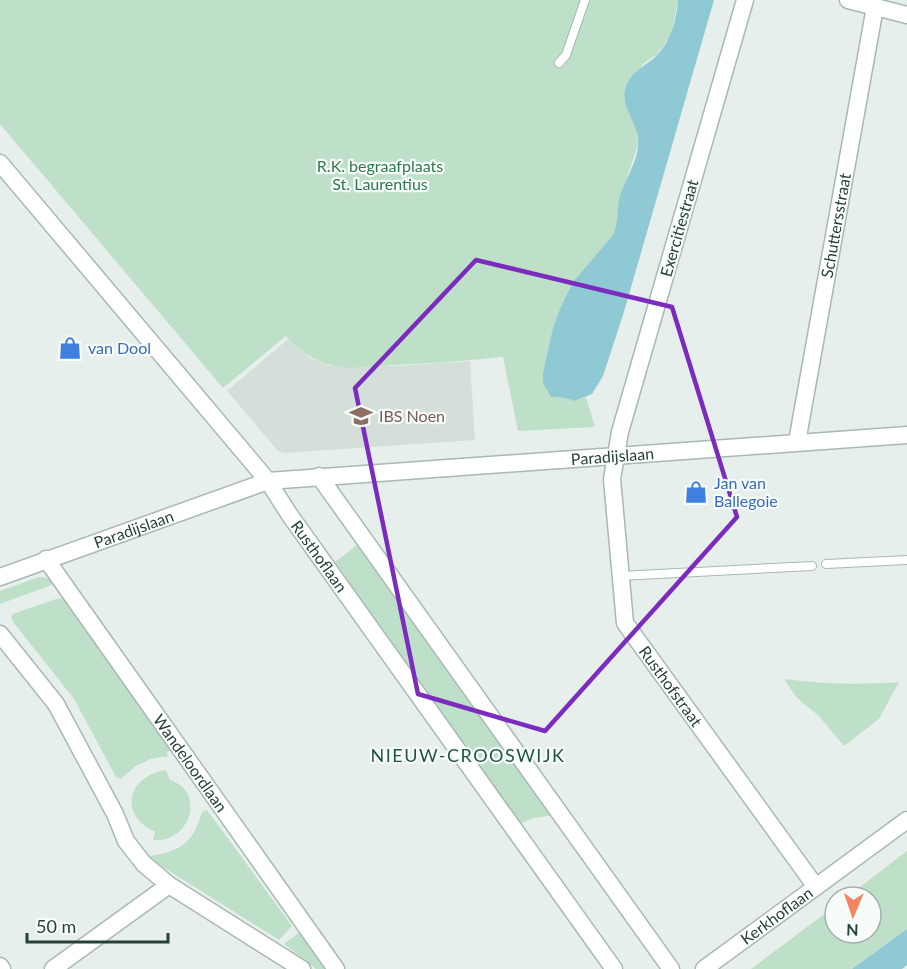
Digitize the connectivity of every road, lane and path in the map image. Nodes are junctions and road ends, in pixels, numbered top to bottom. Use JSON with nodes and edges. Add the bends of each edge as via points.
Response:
{"nodes":[{"id":1,"x":585,"y":0,"type":"edge"},
{"id":2,"x":745,"y":0,"type":"edge"},
{"id":3,"x":848,"y":0,"type":"edge"},
{"id":4,"x":875,"y":7,"type":"junction"},
{"id":5,"x":907,"y":15,"type":"edge"},
{"id":6,"x":560,"y":63,"type":"dead end"},
{"id":7,"x":0,"y":163,"type":"edge"},
{"id":8,"x":907,"y":435,"type":"edge"},
{"id":9,"x":797,"y":442,"type":"junction"},
{"id":10,"x":615,"y":455,"type":"junction"},
{"id":11,"x":319,"y":476,"type":"junction"},
{"id":12,"x":267,"y":481,"type":"junction"},
{"id":13,"x":46,"y":559,"type":"junction"},
{"id":14,"x":907,"y":560,"type":"edge"},
{"id":15,"x":826,"y":564,"type":"dead end"},
{"id":16,"x":812,"y":566,"type":"dead end"},
{"id":17,"x":620,"y":576,"type":"junction"},
{"id":18,"x":0,"y":577,"type":"edge"},
{"id":19,"x":0,"y":634,"type":"edge"},
{"id":20,"x":907,"y":820,"type":"edge"},
{"id":21,"x":169,"y":885,"type":"junction"},
{"id":22,"x":816,"y":887,"type":"junction"},
{"id":23,"x":53,"y":969,"type":"edge"},
{"id":24,"x":302,"y":969,"type":"edge"},
{"id":25,"x":336,"y":969,"type":"edge"},
{"id":26,"x":614,"y":969,"type":"edge"},
{"id":27,"x":671,"y":969,"type":"edge"},
{"id":28,"x":704,"y":969,"type":"edge"}],
"edges":[{"from":1,"to":6,"type":"lane"},
{"from":2,"to":10,"type":"street","name":"Exercitiestraat"},
{"from":3,"to":4,"type":"street"},
{"from":4,"to":5,"type":"street"},
{"from":4,"to":9,"type":"street","name":"Schuttersstraat"},
{"from":7,"to":12,"type":"street","name":"Rusthoflaan"},
{"from":8,"to":9,"type":"street","name":"Paradijslaan"},
{"from":9,"to":10,"type":"street","name":"Paradijslaan"},
{"from":10,"to":11,"type":"street","name":"Paradijslaan"},
{"from":10,"to":17,"type":"street","name":"Rusthofstraat","via":[[612,479]]},
{"from":11,"to":12,"type":"street","name":"Paradijslaan"},
{"from":11,"to":27,"type":"street"},
{"from":12,"to":13,"type":"street","name":"Paradijslaan"},
{"from":12,"to":26,"type":"street","name":"Rusthoflaan"},
{"from":13,"to":18,"type":"street","name":"Paradijslaan"},
{"from":13,"to":25,"type":"street","name":"Wandeloordlaan"},
{"from":14,"to":15,"type":"lane"},
{"from":16,"to":17,"type":"lane"},
{"from":17,"to":22,"type":"street","name":"Rusthofstraat","via":[[625,623]]},
{"from":19,"to":21,"type":"street","via":[[56,704],[126,841],[144,864]]},
{"from":20,"to":22,"type":"street","name":"Kerkhoflaan"},
{"from":21,"to":23,"type":"street"},
{"from":21,"to":24,"type":"street"},
{"from":22,"to":28,"type":"street","name":"Kerkhoflaan"}]}
